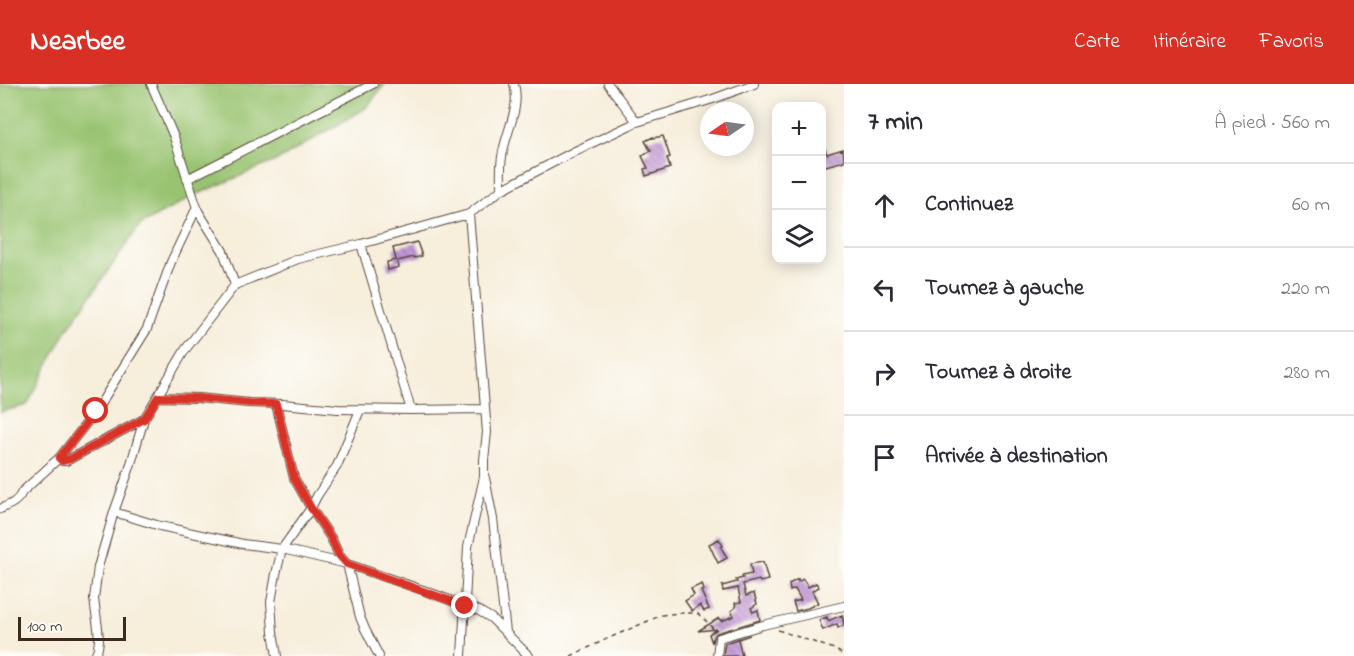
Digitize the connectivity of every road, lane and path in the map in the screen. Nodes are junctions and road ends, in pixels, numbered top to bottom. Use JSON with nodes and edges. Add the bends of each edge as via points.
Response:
{"nodes":[{"id":1,"x":151,"y":84,"type":"edge"},
{"id":2,"x":373,"y":84,"type":"edge"},
{"id":3,"x":514,"y":84,"type":"edge"},
{"id":4,"x":608,"y":84,"type":"edge"},
{"id":5,"x":754,"y":84,"type":"edge"},
{"id":6,"x":637,"y":122,"type":"junction"},
{"id":7,"x":187,"y":179,"type":"junction"},
{"id":8,"x":501,"y":190,"type":"junction"},
{"id":9,"x":197,"y":207,"type":"junction"},
{"id":10,"x":469,"y":214,"type":"junction"},
{"id":11,"x":361,"y":244,"type":"junction"},
{"id":12,"x":235,"y":285,"type":"junction"},
{"id":13,"x":158,"y":397,"type":"junction"},
{"id":14,"x":276,"y":404,"type":"junction"},
{"id":15,"x":484,"y":409,"type":"junction"},
{"id":16,"x":360,"y":410,"type":"junction"},
{"id":17,"x":411,"y":410,"type":"junction"},
{"id":18,"x":144,"y":419,"type":"junction"},
{"id":19,"x":59,"y":458,"type":"junction"},
{"id":20,"x":484,"y":477,"type":"junction"},
{"id":21,"x":311,"y":508,"type":"junction"},
{"id":22,"x":0,"y":509,"type":"edge"},
{"id":23,"x":114,"y":512,"type":"junction"},
{"id":24,"x":282,"y":549,"type":"junction"},
{"id":25,"x":347,"y":564,"type":"junction"},
{"id":26,"x":465,"y":606,"type":"junction"},
{"id":27,"x":844,"y":606,"type":"edge"},
{"id":28,"x":763,"y":625,"type":"junction"},
{"id":29,"x":506,"y":633,"type":"junction"},
{"id":30,"x":719,"y":638,"type":"junction"},
{"id":31,"x":844,"y":655,"type":"edge"},
{"id":32,"x":95,"y":656,"type":"edge"},
{"id":33,"x":277,"y":656,"type":"edge"},
{"id":34,"x":379,"y":656,"type":"edge"},
{"id":35,"x":462,"y":656,"type":"edge"},
{"id":36,"x":529,"y":656,"type":"edge"},
{"id":37,"x":572,"y":656,"type":"edge"},
{"id":38,"x":717,"y":656,"type":"edge"}],
"edges":[{"from":1,"to":7,"type":"street"},
{"from":2,"to":7,"type":"street"},
{"from":3,"to":8,"type":"street","via":[[516,105],[501,159]]},
{"from":4,"to":6,"type":"street"},
{"from":5,"to":6,"type":"street"},
{"from":6,"to":8,"type":"street"},
{"from":7,"to":9,"type":"street"},
{"from":8,"to":10,"type":"street"},
{"from":9,"to":12,"type":"street","via":[[223,251]]},
{"from":9,"to":19,"type":"street","via":[[171,262],[147,329],[96,411]]},
{"from":10,"to":11,"type":"street"},
{"from":10,"to":15,"type":"street"},
{"from":11,"to":12,"type":"street","via":[[298,259]]},
{"from":11,"to":17,"type":"street"},
{"from":12,"to":13,"type":"street","via":[[185,350]]},
{"from":13,"to":14,"type":"street"},
{"from":13,"to":18,"type":"street"},
{"from":14,"to":16,"type":"street"},
{"from":14,"to":21,"type":"street","via":[[292,471]]},
{"from":15,"to":17,"type":"street"},
{"from":15,"to":20,"type":"street"},
{"from":16,"to":17,"type":"street"},
{"from":16,"to":21,"type":"street","via":[[337,466]]},
{"from":18,"to":19,"type":"street","via":[[66,461]]},
{"from":18,"to":23,"type":"street"},
{"from":19,"to":22,"type":"street","via":[[20,498]]},
{"from":20,"to":26,"type":"street","via":[[468,547]]},
{"from":20,"to":29,"type":"street","via":[[493,519]]},
{"from":21,"to":24,"type":"street"},
{"from":21,"to":25,"type":"street"},
{"from":23,"to":24,"type":"street","via":[[160,526]]},
{"from":23,"to":32,"type":"street","via":[[94,585],[99,640]]},
{"from":24,"to":25,"type":"street"},
{"from":24,"to":33,"type":"street","via":[[271,603]]},
{"from":25,"to":26,"type":"street"},
{"from":25,"to":34,"type":"street","via":[[360,617]]},
{"from":26,"to":29,"type":"street","via":[[491,618]]},
{"from":26,"to":35,"type":"street"},
{"from":27,"to":28,"type":"street"},
{"from":28,"to":30,"type":"street"},
{"from":28,"to":31,"type":"path"},
{"from":29,"to":36,"type":"street"},
{"from":30,"to":37,"type":"path","via":[[697,613],[662,615]]},
{"from":30,"to":38,"type":"street"}]}
